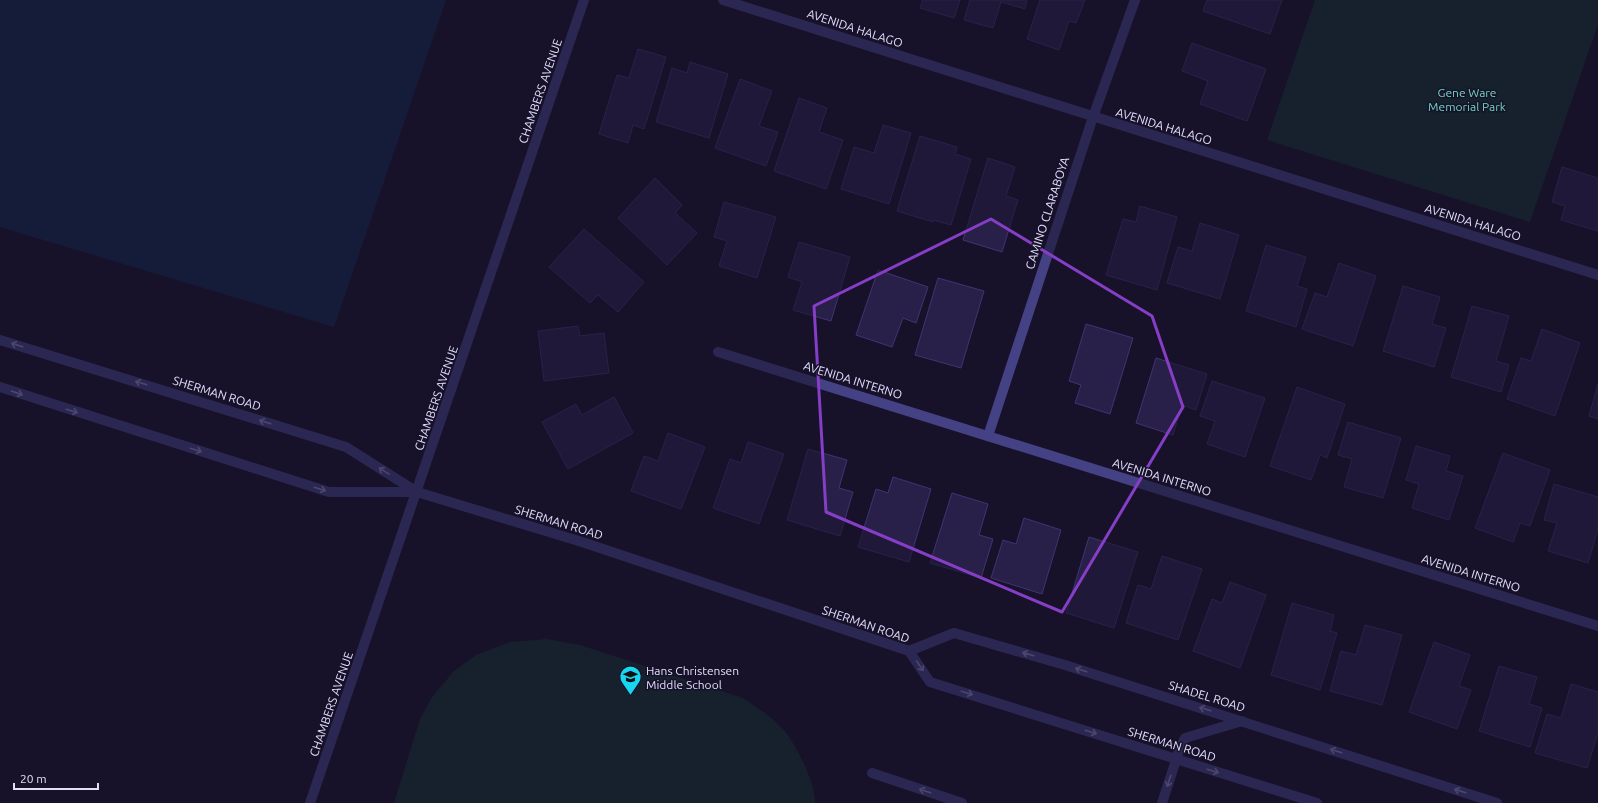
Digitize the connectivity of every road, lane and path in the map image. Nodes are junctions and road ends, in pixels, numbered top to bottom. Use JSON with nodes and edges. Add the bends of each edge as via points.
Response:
{"nodes":[{"id":1,"x":584,"y":0,"type":"edge"},
{"id":2,"x":723,"y":0,"type":"edge"},
{"id":3,"x":1135,"y":0,"type":"edge"},
{"id":4,"x":1092,"y":117,"type":"junction"},
{"id":5,"x":1598,"y":275,"type":"edge"},
{"id":6,"x":0,"y":340,"type":"edge"},
{"id":7,"x":718,"y":352,"type":"dead end"},
{"id":8,"x":0,"y":387,"type":"edge"},
{"id":9,"x":988,"y":436,"type":"junction"},
{"id":10,"x":417,"y":492,"type":"junction"},
{"id":11,"x":1598,"y":626,"type":"edge"},
{"id":12,"x":909,"y":651,"type":"junction"},
{"id":13,"x":1242,"y":721,"type":"junction"},
{"id":14,"x":1176,"y":759,"type":"junction"},
{"id":15,"x":872,"y":773,"type":"dead end"},
{"id":16,"x":310,"y":803,"type":"edge"},
{"id":17,"x":962,"y":803,"type":"edge"},
{"id":18,"x":1162,"y":803,"type":"edge"},
{"id":19,"x":1317,"y":803,"type":"edge"},
{"id":20,"x":1497,"y":803,"type":"edge"}],
"edges":[{"from":1,"to":10,"type":"street","name":"CHAMBERS AVENUE"},
{"from":2,"to":4,"type":"street","name":"AVENIDA HALAGO"},
{"from":3,"to":4,"type":"street","name":"CAMINO CLARABOYA"},
{"from":4,"to":5,"type":"street","name":"AVENIDA HALAGO"},
{"from":4,"to":9,"type":"street","name":"CAMINO CLARABOYA"},
{"from":10,"to":6,"type":"street","name":"SHERMAN ROAD","one_way":true,"via":[[346,447]]},
{"from":7,"to":9,"type":"street","name":"AVENIDA INTERNO"},
{"from":8,"to":10,"type":"street","name":"SHERMAN ROAD","one_way":true,"via":[[329,492]]},
{"from":9,"to":11,"type":"street","name":"AVENIDA INTERNO"},
{"from":10,"to":12,"type":"street","name":"SHERMAN ROAD","via":[[582,542]]},
{"from":10,"to":16,"type":"street","name":"CHAMBERS AVENUE"},
{"from":13,"to":12,"type":"street","name":"SHADEL ROAD","one_way":true,"via":[[1066,665],[954,633]]},
{"from":12,"to":14,"type":"street","name":"SHERMAN ROAD","one_way":true,"via":[[930,682]]},
{"from":13,"to":14,"type":"street","via":[[1185,738]]},
{"from":20,"to":13,"type":"street","name":"SHADEL ROAD","one_way":true},
{"from":14,"to":18,"type":"street","one_way":true},
{"from":14,"to":19,"type":"street","name":"SHERMAN ROAD","one_way":true},
{"from":17,"to":15,"type":"street","one_way":true}]}
